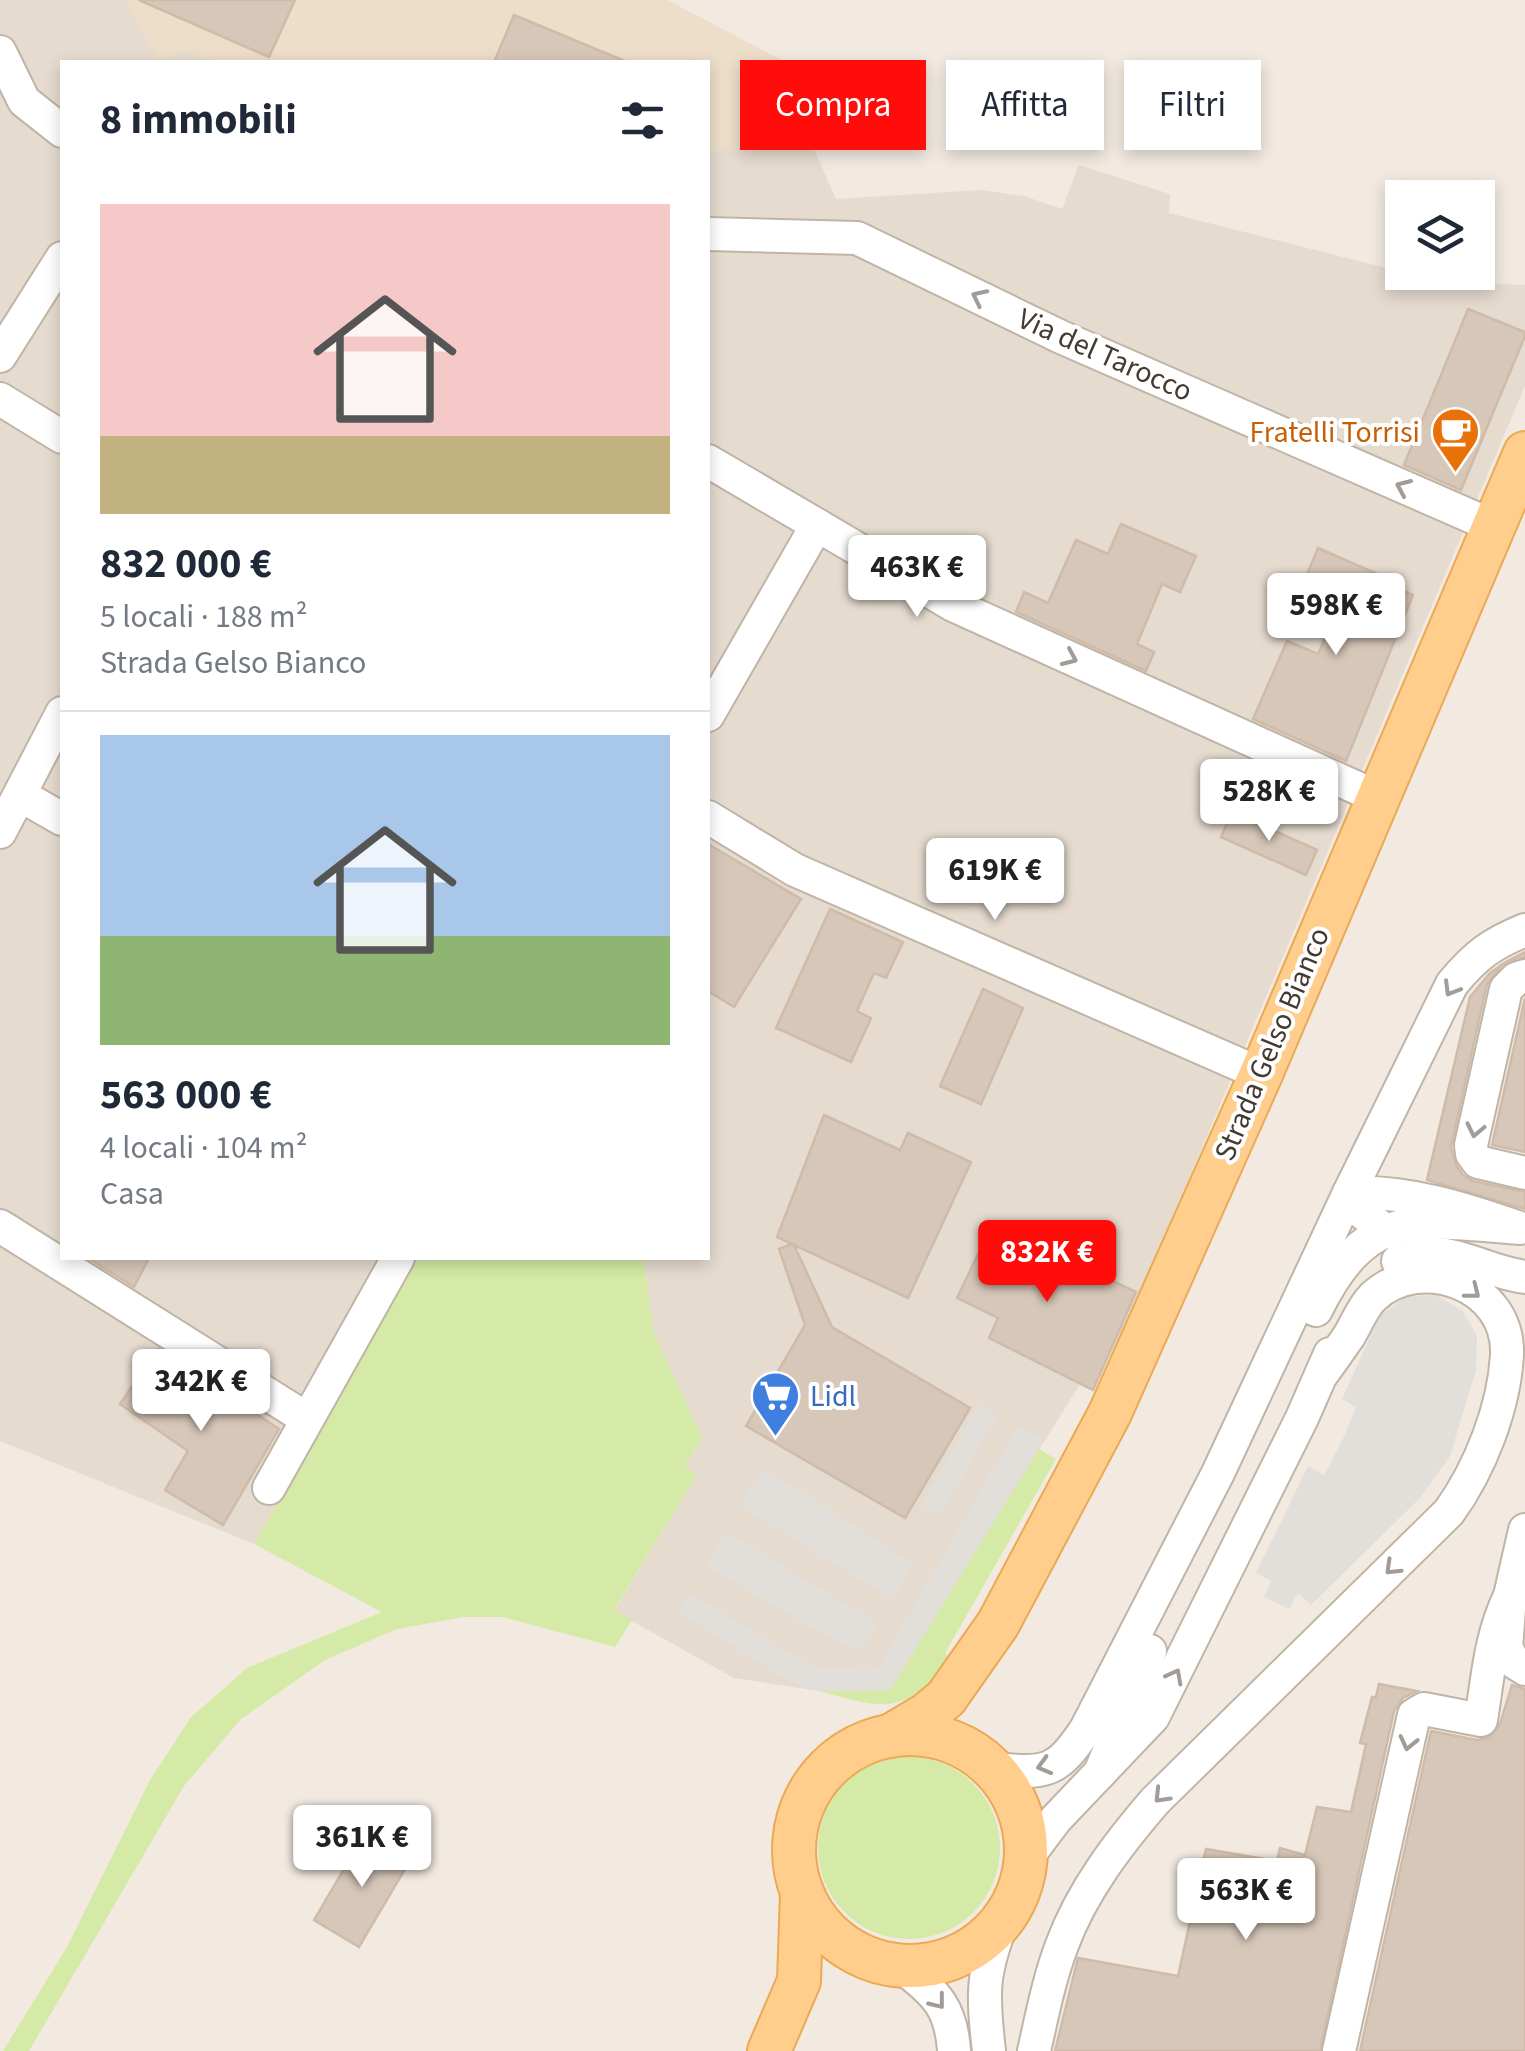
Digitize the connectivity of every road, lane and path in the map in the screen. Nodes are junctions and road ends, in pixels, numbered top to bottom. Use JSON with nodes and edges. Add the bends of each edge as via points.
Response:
{"nodes":[{"id":1,"x":0,"y":52,"type":"edge"},
{"id":2,"x":60,"y":129,"type":"edge"},
{"id":3,"x":710,"y":234,"type":"edge"},
{"id":4,"x":60,"y":261,"type":"edge"},
{"id":5,"x":0,"y":356,"type":"edge"},
{"id":6,"x":0,"y":399,"type":"edge"},
{"id":7,"x":60,"y":436,"type":"edge"},
{"id":8,"x":1525,"y":453,"type":"edge"},
{"id":9,"x":710,"y":462,"type":"edge"},
{"id":10,"x":817,"y":525,"type":"junction"},
{"id":11,"x":1493,"y":526,"type":"junction"},
{"id":12,"x":710,"y":712,"type":"edge"},
{"id":13,"x":60,"y":717,"type":"edge"},
{"id":14,"x":20,"y":794,"type":"junction"},
{"id":15,"x":1377,"y":796,"type":"junction"},
{"id":16,"x":60,"y":818,"type":"edge"},
{"id":17,"x":710,"y":819,"type":"edge"},
{"id":18,"x":0,"y":832,"type":"edge"},
{"id":19,"x":1525,"y":930,"type":"edge"},
{"id":20,"x":1525,"y":976,"type":"edge"},
{"id":21,"x":1261,"y":1074,"type":"junction"},
{"id":22,"x":1525,"y":1173,"type":"edge"},
{"id":23,"x":1349,"y":1192,"type":"junction"},
{"id":24,"x":0,"y":1226,"type":"edge"},
{"id":25,"x":1522,"y":1229,"type":"edge"},
{"id":26,"x":1386,"y":1232,"type":"junction"},
{"id":27,"x":397,"y":1260,"type":"edge"},
{"id":28,"x":1525,"y":1277,"type":"edge"},
{"id":29,"x":1322,"y":1374,"type":"junction"},
{"id":30,"x":307,"y":1418,"type":"junction"},
{"id":31,"x":269,"y":1488,"type":"dead end"},
{"id":32,"x":1525,"y":1530,"type":"edge"},
{"id":33,"x":1510,"y":1596,"type":"junction"},
{"id":34,"x":998,"y":1624,"type":"junction"},
{"id":35,"x":1525,"y":1668,"type":"edge"},
{"id":36,"x":1525,"y":1678,"type":"edge"},
{"id":37,"x":1484,"y":1704,"type":"junction"},
{"id":38,"x":890,"y":1736,"type":"junction"},
{"id":39,"x":988,"y":1764,"type":"junction"},
{"id":40,"x":1100,"y":1773,"type":"junction"},
{"id":41,"x":1026,"y":1860,"type":"junction"},
{"id":42,"x":802,"y":1892,"type":"junction"},
{"id":43,"x":1004,"y":1917,"type":"junction"},
{"id":44,"x":893,"y":1964,"type":"junction"},
{"id":45,"x":773,"y":2043,"type":"edge"},
{"id":46,"x":954,"y":2051,"type":"edge"},
{"id":47,"x":989,"y":2051,"type":"edge"},
{"id":48,"x":1034,"y":2051,"type":"edge"},
{"id":49,"x":1339,"y":2051,"type":"edge"}],
"edges":[{"from":1,"to":2,"type":"street","via":[[24,101]]},
{"from":11,"to":3,"type":"street","name":"Via del Tarocco","one_way":true,"via":[[1061,336],[857,238]]},
{"from":4,"to":5,"type":"street"},
{"from":6,"to":7,"type":"street"},
{"from":8,"to":11,"type":"main road","name":"Strada Gelso Bianco"},
{"from":9,"to":10,"type":"street"},
{"from":10,"to":12,"type":"street"},
{"from":10,"to":15,"type":"street","one_way":true,"via":[[953,605]]},
{"from":11,"to":15,"type":"main road","name":"Strada Gelso Bianco"},
{"from":13,"to":14,"type":"street"},
{"from":14,"to":16,"type":"street"},
{"from":14,"to":18,"type":"street"},
{"from":15,"to":21,"type":"main road","name":"Strada Gelso Bianco"},
{"from":17,"to":21,"type":"street","via":[[796,870]]},
{"from":19,"to":23,"type":"street","one_way":true,"via":[[1493,943],[1452,984]]},
{"from":20,"to":22,"type":"street","one_way":true,"via":[[1506,989],[1472,1144],[1478,1162]]},
{"from":21,"to":34,"type":"main road","name":"Strada Gelso Bianco","via":[[1110,1413]]},
{"from":23,"to":25,"type":"street","via":[[1386,1192]]},
{"from":23,"to":26,"type":"street","via":[[1358,1210]]},
{"from":23,"to":39,"type":"street","one_way":true,"via":[[1218,1473],[1068,1757],[1023,1772]]},
{"from":24,"to":30,"type":"street"},
{"from":25,"to":26,"type":"street","via":[[1420,1220]]},
{"from":26,"to":40,"type":"street","via":[[1360,1247],[1332,1279],[1145,1660]]},
{"from":27,"to":30,"type":"street"},
{"from":28,"to":29,"type":"street","via":[[1442,1253],[1405,1258],[1366,1283]]},
{"from":40,"to":29,"type":"street","one_way":true,"via":[[1153,1717]]},
{"from":29,"to":48,"type":"street","one_way":true,"via":[[1373,1297],[1420,1275],[1462,1282],[1491,1307],[1506,1340],[1493,1420],[1464,1491],[1126,1835],[1062,1944]]},
{"from":30,"to":31,"type":"street"},
{"from":32,"to":33,"type":"street"},
{"from":33,"to":35,"type":"street","via":[[1506,1648]]},
{"from":33,"to":37,"type":"street","via":[[1484,1677]]},
{"from":34,"to":38,"type":"main road","name":"Strada Gelso Bianco","via":[[946,1698]]},
{"from":34,"to":39,"type":"main road","name":"Strada Gelso Bianco","via":[[971,1718]]},
{"from":36,"to":37,"type":"street","via":[[1500,1678]]},
{"from":37,"to":49,"type":"street","one_way":true,"via":[[1481,1720],[1424,1710],[1414,1715]]},
{"from":38,"to":39,"type":"main road","via":[[948,1740]]},
{"from":38,"to":42,"type":"main road","via":[[845,1754],[810,1791],[795,1840]]},
{"from":39,"to":41,"type":"main road","via":[[1019,1810]]},
{"from":40,"to":41,"type":"street"},
{"from":41,"to":43,"type":"main road"},
{"from":42,"to":44,"type":"main road","via":[[851,1950]]},
{"from":42,"to":45,"type":"main road","via":[[800,1981]]},
{"from":43,"to":44,"type":"main road","via":[[958,1954],[920,1965]]},
{"from":43,"to":47,"type":"street","via":[[982,1988]]},
{"from":44,"to":45,"type":"main road","via":[[830,1978],[810,1993]]},
{"from":44,"to":46,"type":"street","one_way":true,"via":[[942,2003]]}]}
